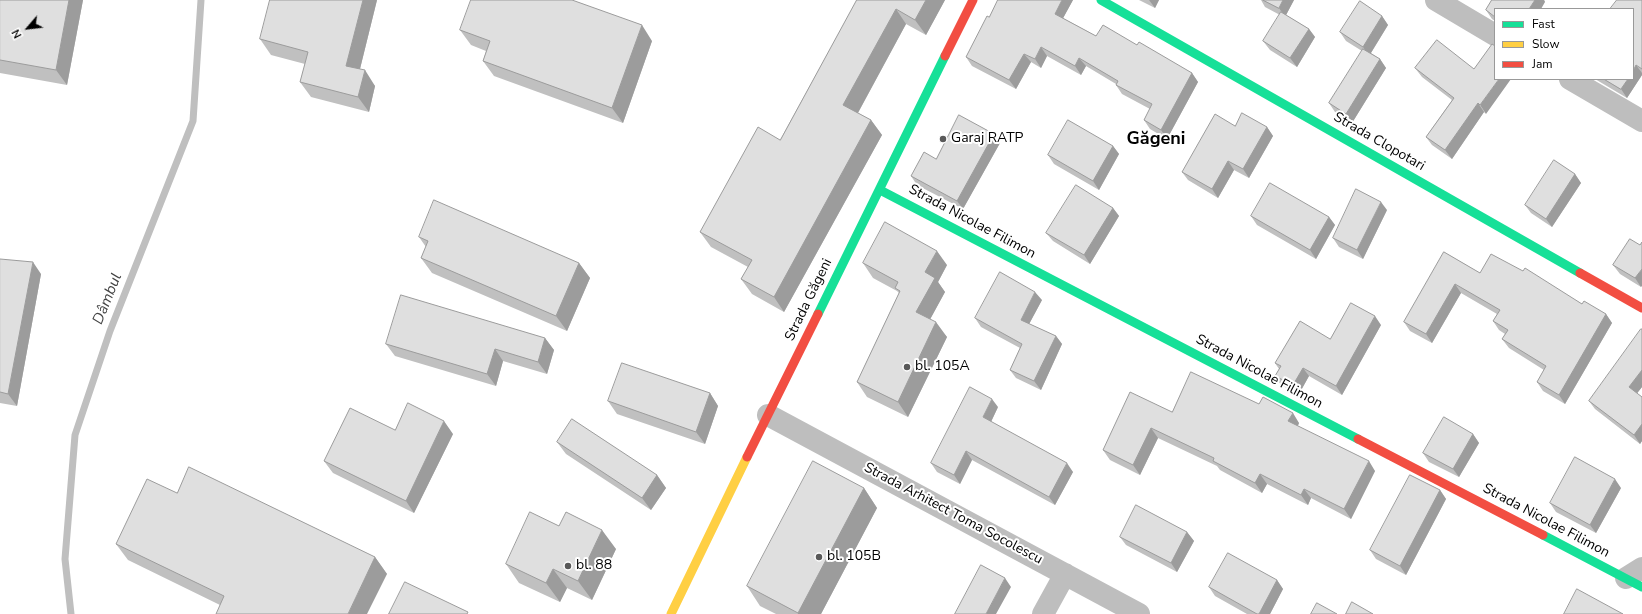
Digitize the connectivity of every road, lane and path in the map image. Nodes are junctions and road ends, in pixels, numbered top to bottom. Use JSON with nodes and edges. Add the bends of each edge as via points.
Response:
{"nodes":[{"id":1,"x":973,"y":0,"type":"edge"},
{"id":2,"x":1101,"y":0,"type":"edge"},
{"id":3,"x":1439,"y":1,"type":"edge"},
{"id":4,"x":1494,"y":34,"type":"edge"},
{"id":5,"x":1572,"y":80,"type":"edge"},
{"id":6,"x":1642,"y":121,"type":"edge"},
{"id":7,"x":880,"y":190,"type":"junction"},
{"id":8,"x":1642,"y":308,"type":"edge"},
{"id":9,"x":768,"y":415,"type":"junction"},
{"id":10,"x":1066,"y":574,"type":"junction"},
{"id":11,"x":1637,"y":578,"type":"edge"},
{"id":12,"x":671,"y":614,"type":"edge"},
{"id":13,"x":1043,"y":614,"type":"edge"},
{"id":14,"x":1139,"y":614,"type":"edge"}],
"edges":[{"from":1,"to":7,"type":"street","name":"Strada Găgeni"},
{"from":2,"to":8,"type":"street","name":"Strada Clopotari"},
{"from":3,"to":4,"type":"street"},
{"from":5,"to":6,"type":"street"},
{"from":7,"to":9,"type":"street","name":"Strada Găgeni"},
{"from":7,"to":11,"type":"street","name":"Strada Nicolae Filimon"},
{"from":9,"to":10,"type":"street","name":"Strada Arhitect Toma Socolescu"},
{"from":9,"to":12,"type":"street","name":"Strada Găgeni"},
{"from":10,"to":13,"type":"street"},
{"from":10,"to":14,"type":"street","name":"Strada Arhitect Toma Socolescu"}]}
